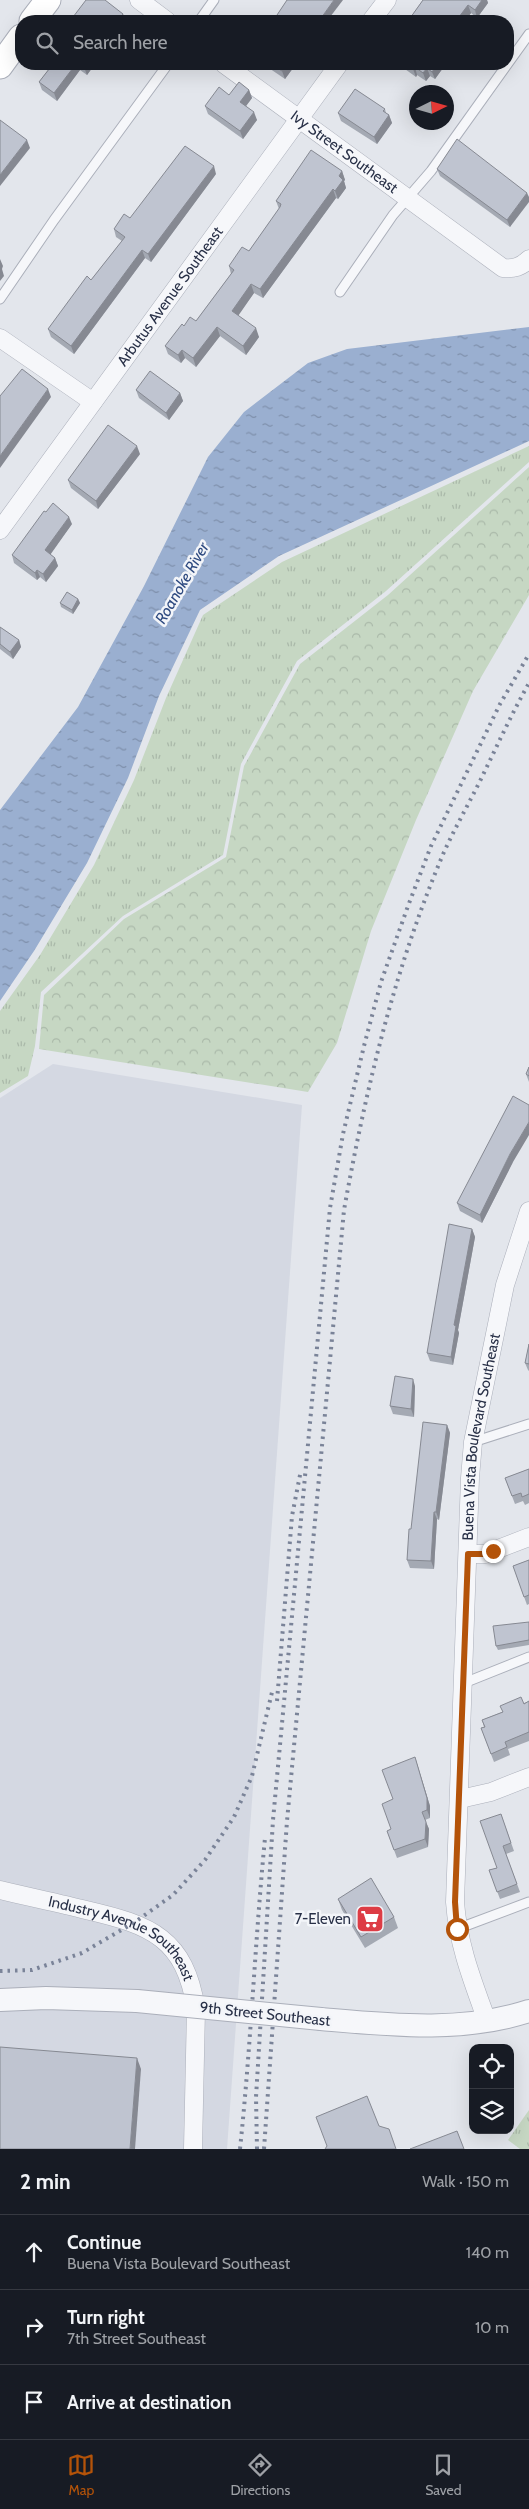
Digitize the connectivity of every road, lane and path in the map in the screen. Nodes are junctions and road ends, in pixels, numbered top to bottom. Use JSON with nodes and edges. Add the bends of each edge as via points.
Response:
{"nodes":[{"id":1,"x":48,"y":0,"type":"edge"},
{"id":2,"x":139,"y":0,"type":"edge"},
{"id":3,"x":214,"y":0,"type":"edge"},
{"id":4,"x":387,"y":0,"type":"edge"},
{"id":5,"x":37,"y":15,"type":"edge"},
{"id":6,"x":159,"y":15,"type":"edge"},
{"id":7,"x":203,"y":15,"type":"edge"},
{"id":8,"x":376,"y":15,"type":"edge"},
{"id":9,"x":529,"y":34,"type":"edge"},
{"id":10,"x":15,"y":45,"type":"edge"},
{"id":11,"x":514,"y":55,"type":"edge"},
{"id":12,"x":0,"y":66,"type":"edge"},
{"id":13,"x":164,"y":70,"type":"edge"},
{"id":14,"x":232,"y":70,"type":"edge"},
{"id":15,"x":335,"y":70,"type":"edge"},
{"id":16,"x":503,"y":70,"type":"edge"},
{"id":17,"x":298,"y":119,"type":"junction"},
{"id":18,"x":407,"y":199,"type":"junction"},
{"id":19,"x":529,"y":258,"type":"edge"},
{"id":20,"x":340,"y":292,"type":"dead end"},
{"id":21,"x":0,"y":299,"type":"edge"},
{"id":22,"x":0,"y":338,"type":"edge"},
{"id":23,"x":93,"y":402,"type":"junction"},
{"id":24,"x":0,"y":530,"type":"edge"},
{"id":25,"x":529,"y":1212,"type":"edge"},
{"id":26,"x":529,"y":1424,"type":"edge"},
{"id":27,"x":473,"y":1442,"type":"junction"},
{"id":28,"x":529,"y":1536,"type":"edge"},
{"id":29,"x":468,"y":1554,"type":"junction"},
{"id":30,"x":529,"y":1656,"type":"edge"},
{"id":31,"x":464,"y":1682,"type":"junction"},
{"id":32,"x":529,"y":1776,"type":"edge"},
{"id":33,"x":460,"y":1799,"type":"junction"},
{"id":34,"x":0,"y":1890,"type":"edge"},
{"id":35,"x":529,"y":1902,"type":"edge"},
{"id":36,"x":457,"y":1929,"type":"junction"},
{"id":37,"x":0,"y":2000,"type":"edge"},
{"id":38,"x":529,"y":2011,"type":"edge"},
{"id":39,"x":487,"y":2021,"type":"junction"},
{"id":40,"x":193,"y":2149,"type":"edge"}],
"edges":[{"from":1,"to":5,"type":"main road"},
{"from":2,"to":6,"type":"street"},
{"from":3,"to":7,"type":"lane"},
{"from":4,"to":8,"type":"street"},
{"from":9,"to":11,"type":"lane"},
{"from":10,"to":12,"type":"main road"},
{"from":13,"to":21,"type":"lane"},
{"from":14,"to":17,"type":"street","name":"Ivy Street Southeast"},
{"from":15,"to":17,"type":"street","name":"Arbutus Avenue Southeast"},
{"from":16,"to":18,"type":"lane"},
{"from":17,"to":18,"type":"street","name":"Ivy Street Southeast"},
{"from":17,"to":23,"type":"street","name":"Arbutus Avenue Southeast"},
{"from":18,"to":19,"type":"street","name":"Ivy Street Southeast","via":[[503,268],[522,266]]},
{"from":18,"to":20,"type":"lane"},
{"from":22,"to":23,"type":"street"},
{"from":23,"to":24,"type":"street","name":"Arbutus Avenue Southeast"},
{"from":25,"to":27,"type":"street","name":"Buena Vista Boulevard Southeast","via":[[505,1285]]},
{"from":26,"to":27,"type":"lane"},
{"from":27,"to":29,"type":"street","name":"Buena Vista Boulevard Southeast"},
{"from":28,"to":29,"type":"street","via":[[485,1554]]},
{"from":29,"to":31,"type":"street","name":"Buena Vista Boulevard Southeast"},
{"from":30,"to":31,"type":"lane"},
{"from":31,"to":33,"type":"street","name":"Buena Vista Boulevard Southeast"},
{"from":32,"to":33,"type":"street","via":[[490,1792]]},
{"from":33,"to":36,"type":"street","name":"Buena Vista Boulevard Southeast","via":[[455,1902]]},
{"from":34,"to":40,"type":"street","name":"Industry Avenue Southeast","via":[[135,1922],[155,1933],[173,1949],[185,1969],[196,2009]]},
{"from":35,"to":36,"type":"lane"},
{"from":36,"to":39,"type":"street","name":"Buena Vista Boulevard Southeast"},
{"from":37,"to":39,"type":"street","name":"9th Street Southeast","bridge":true,"via":[[136,2001],[431,2026]]},
{"from":38,"to":39,"type":"street","name":"9th Street Southeast"}]}
